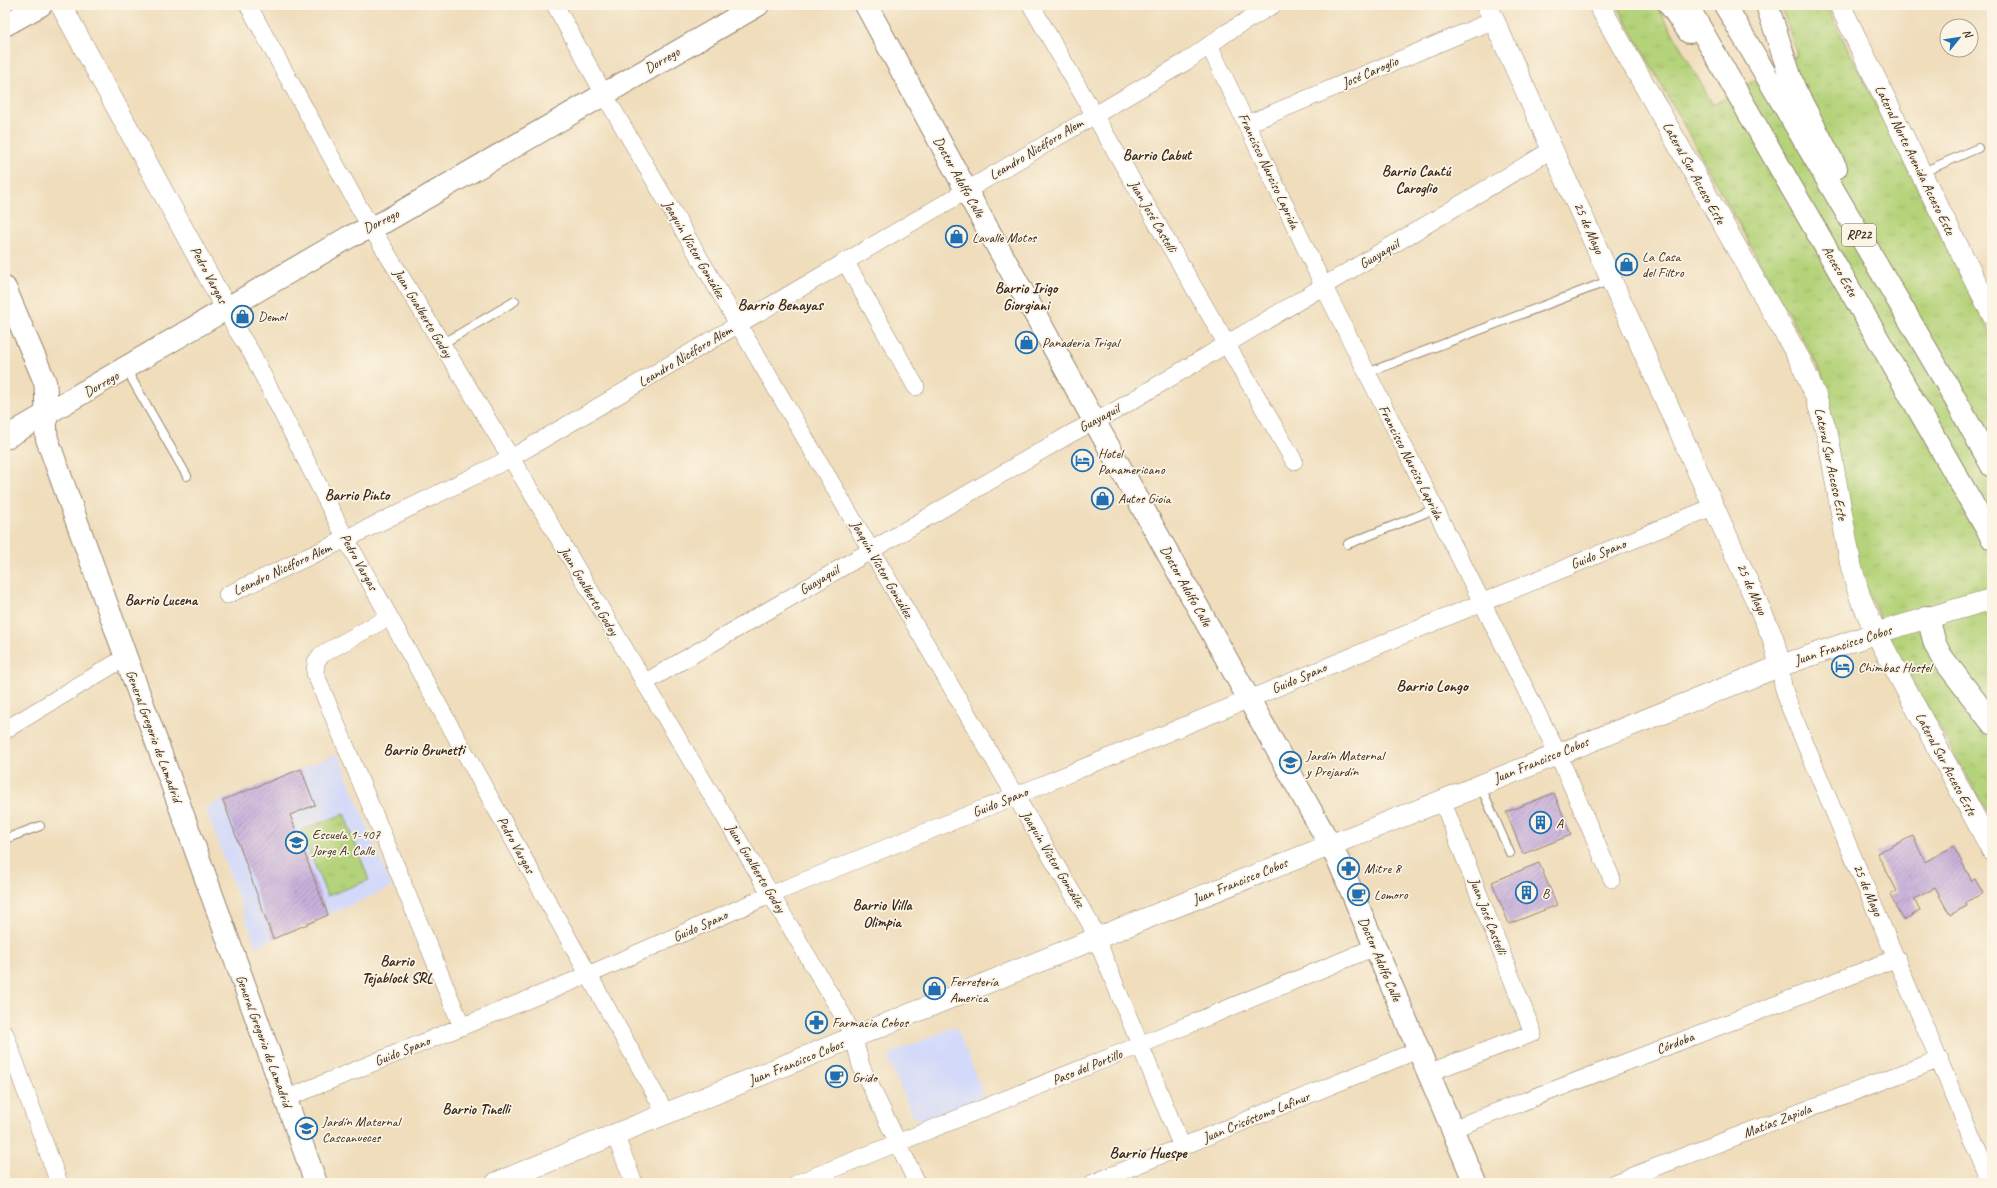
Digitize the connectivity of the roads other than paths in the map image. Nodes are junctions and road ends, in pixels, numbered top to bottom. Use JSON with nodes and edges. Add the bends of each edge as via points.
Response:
{"nodes":[{"id":1,"x":41,"y":5,"type":"edge"},
{"id":2,"x":61,"y":5,"type":"edge"},
{"id":3,"x":248,"y":5,"type":"edge"},
{"id":4,"x":555,"y":5,"type":"edge"},
{"id":5,"x":758,"y":5,"type":"edge"},
{"id":6,"x":866,"y":5,"type":"edge"},
{"id":7,"x":1031,"y":5,"type":"edge"},
{"id":8,"x":1273,"y":5,"type":"edge"},
{"id":9,"x":1598,"y":5,"type":"edge"},
{"id":10,"x":1670,"y":5,"type":"edge"},
{"id":11,"x":1688,"y":5,"type":"edge"},
{"id":12,"x":1725,"y":5,"type":"edge"},
{"id":13,"x":1767,"y":5,"type":"edge"},
{"id":14,"x":1840,"y":5,"type":"edge"},
{"id":15,"x":1490,"y":12,"type":"edge"},
{"id":16,"x":5,"y":25,"type":"edge"},
{"id":17,"x":1210,"y":45,"type":"junction"},
{"id":18,"x":604,"y":94,"type":"junction"},
{"id":19,"x":1094,"y":115,"type":"junction"},
{"id":20,"x":1247,"y":124,"type":"junction"},
{"id":21,"x":1767,"y":143,"type":"junction"},
{"id":22,"x":1978,"y":148,"type":"dead end"},
{"id":23,"x":1552,"y":149,"type":"junction"},
{"id":24,"x":1921,"y":173,"type":"junction"},
{"id":25,"x":966,"y":190,"type":"junction"},
{"id":26,"x":371,"y":228,"type":"junction"},
{"id":27,"x":844,"y":261,"type":"junction"},
{"id":28,"x":1612,"y":279,"type":"junction"},
{"id":29,"x":1324,"y":287,"type":"junction"},
{"id":30,"x":5,"y":288,"type":"edge"},
{"id":31,"x":515,"y":301,"type":"dead end"},
{"id":32,"x":228,"y":310,"type":"junction"},
{"id":33,"x":1992,"y":314,"type":"edge"},
{"id":34,"x":738,"y":324,"type":"junction"},
{"id":35,"x":442,"y":344,"type":"junction"},
{"id":36,"x":1227,"y":344,"type":"junction"},
{"id":37,"x":126,"y":369,"type":"junction"},
{"id":38,"x":1367,"y":373,"type":"junction"},
{"id":39,"x":1948,"y":386,"type":"junction"},
{"id":40,"x":916,"y":387,"type":"dead end"},
{"id":41,"x":47,"y":415,"type":"junction"},
{"id":42,"x":1095,"y":422,"type":"junction"},
{"id":43,"x":5,"y":438,"type":"edge"},
{"id":44,"x":511,"y":458,"type":"junction"},
{"id":45,"x":1294,"y":461,"type":"dead end"},
{"id":46,"x":1992,"y":466,"type":"edge"},
{"id":47,"x":186,"y":476,"type":"dead end"},
{"id":48,"x":1714,"y":506,"type":"junction"},
{"id":49,"x":1435,"y":509,"type":"junction"},
{"id":50,"x":1992,"y":538,"type":"edge"},
{"id":51,"x":346,"y":539,"type":"junction"},
{"id":52,"x":1348,"y":544,"type":"dead end"},
{"id":53,"x":871,"y":550,"type":"junction"},
{"id":54,"x":227,"y":595,"type":"dead end"},
{"id":55,"x":1992,"y":598,"type":"edge"},
{"id":56,"x":1481,"y":602,"type":"junction"},
{"id":57,"x":389,"y":617,"type":"junction"},
{"id":58,"x":1928,"y":617,"type":"junction"},
{"id":59,"x":1876,"y":633,"type":"junction"},
{"id":60,"x":126,"y":657,"type":"junction"},
{"id":61,"x":1780,"y":666,"type":"junction"},
{"id":62,"x":644,"y":683,"type":"junction"},
{"id":63,"x":1248,"y":699,"type":"junction"},
{"id":64,"x":1992,"y":723,"type":"edge"},
{"id":65,"x":5,"y":730,"type":"edge"},
{"id":66,"x":1558,"y":754,"type":"junction"},
{"id":67,"x":1480,"y":785,"type":"junction"},
{"id":68,"x":1015,"y":796,"type":"junction"},
{"id":69,"x":1442,"y":800,"type":"junction"},
{"id":70,"x":40,"y":826,"type":"dead end"},
{"id":71,"x":5,"y":839,"type":"edge"},
{"id":72,"x":1330,"y":845,"type":"junction"},
{"id":73,"x":1992,"y":850,"type":"edge"},
{"id":74,"x":1510,"y":853,"type":"dead end"},
{"id":75,"x":1612,"y":879,"type":"dead end"},
{"id":76,"x":772,"y":894,"type":"junction"},
{"id":77,"x":1097,"y":938,"type":"junction"},
{"id":78,"x":1375,"y":947,"type":"junction"},
{"id":79,"x":1897,"y":958,"type":"junction"},
{"id":80,"x":588,"y":975,"type":"junction"},
{"id":81,"x":462,"y":1027,"type":"junction"},
{"id":82,"x":5,"y":1034,"type":"edge"},
{"id":83,"x":854,"y":1038,"type":"junction"},
{"id":84,"x":1140,"y":1045,"type":"junction"},
{"id":85,"x":1418,"y":1050,"type":"junction"},
{"id":86,"x":1940,"y":1059,"type":"junction"},
{"id":87,"x":1428,"y":1072,"type":"junction"},
{"id":88,"x":285,"y":1099,"type":"junction"},
{"id":89,"x":666,"y":1114,"type":"junction"},
{"id":90,"x":1452,"y":1129,"type":"junction"},
{"id":91,"x":615,"y":1135,"type":"junction"},
{"id":92,"x":897,"y":1142,"type":"junction"},
{"id":93,"x":1182,"y":1147,"type":"junction"},
{"id":94,"x":59,"y":1183,"type":"edge"},
{"id":95,"x":316,"y":1183,"type":"edge"},
{"id":96,"x":496,"y":1183,"type":"edge"},
{"id":97,"x":634,"y":1183,"type":"edge"},
{"id":98,"x":798,"y":1183,"type":"edge"},
{"id":99,"x":917,"y":1183,"type":"edge"},
{"id":100,"x":1093,"y":1183,"type":"edge"},
{"id":101,"x":1475,"y":1183,"type":"edge"},
{"id":102,"x":1614,"y":1183,"type":"edge"},
{"id":103,"x":1991,"y":1183,"type":"edge"}],
"edges":[{"from":1,"to":16,"type":"main road"},
{"from":2,"to":32,"type":"street","name":"Pedro Vargas"},
{"from":3,"to":26,"type":"street","name":"Juan Gualberto Godoy"},
{"from":4,"to":18,"type":"street","name":"Joaquín Víctor González"},
{"from":5,"to":18,"type":"main road","name":"Dorrego"},
{"from":6,"to":25,"type":"main road","name":"Doctor Adolfo Calle"},
{"from":7,"to":19,"type":"street","name":"Juan José Castelli"},
{"from":8,"to":17,"type":"street","name":"Leandro Nicéforo Alem","via":[[1226,32]]},
{"from":9,"to":59,"type":"street","name":"Lateral Sur Acceso Este","via":[[1802,366],[1816,397],[1828,437],[1851,566],[1860,597]]},
{"from":10,"to":21,"type":"main road"},
{"from":11,"to":21,"type":"main road","name":"Acceso Este","number":"RP22"},
{"from":12,"to":39,"type":"main road","number":"RP22"},
{"from":13,"to":39,"type":"main road","via":[[1794,88]]},
{"from":14,"to":24,"type":"street","name":"Lateral Norte Avenida Acceso Este"},
{"from":15,"to":20,"type":"street","name":"José Caroglio"},
{"from":15,"to":23,"type":"street","name":"25 de Mayo"},
{"from":17,"to":19,"type":"street","name":"Leandro Nicéforo Alem"},
{"from":17,"to":20,"type":"street","name":"Francisco Narciso Laprida"},
{"from":18,"to":26,"type":"main road","name":"Dorrego"},
{"from":18,"to":34,"type":"street","name":"Joaquín Víctor González"},
{"from":19,"to":25,"type":"street","name":"Leandro Nicéforo Alem"},
{"from":19,"to":36,"type":"street","name":"Juan José Castelli"},
{"from":20,"to":29,"type":"street","name":"Francisco Narciso Laprida"},
{"from":21,"to":50,"type":"main road","name":"Acceso Este","number":"RP22"},
{"from":22,"to":24,"type":"lane"},
{"from":23,"to":28,"type":"street","name":"25 de Mayo"},
{"from":23,"to":29,"type":"street","name":"Guayaquil"},
{"from":24,"to":33,"type":"street","name":"Lateral Norte Avenida Acceso Este"},
{"from":25,"to":27,"type":"street","name":"Leandro Nicéforo Alem"},
{"from":25,"to":42,"type":"main road","name":"Doctor Adolfo Calle"},
{"from":26,"to":32,"type":"main road","name":"Dorrego","via":[[349,237]]},
{"from":26,"to":35,"type":"street","name":"Juan Gualberto Godoy"},
{"from":27,"to":34,"type":"street","name":"Leandro Nicéforo Alem"},
{"from":27,"to":40,"type":"street"},
{"from":28,"to":38,"type":"lane"},
{"from":28,"to":48,"type":"street","name":"25 de Mayo"},
{"from":29,"to":36,"type":"street","name":"Guayaquil"},
{"from":29,"to":38,"type":"street","name":"Francisco Narciso Laprida"},
{"from":30,"to":41,"type":"main road","name":"General Gregorio de Lamadrid","via":[[45,382],[48,397]]},
{"from":31,"to":35,"type":"lane"},
{"from":32,"to":37,"type":"main road","name":"Dorrego"},
{"from":32,"to":51,"type":"street","name":"Pedro Vargas"},
{"from":34,"to":44,"type":"street","name":"Leandro Nicéforo Alem"},
{"from":34,"to":53,"type":"street","name":"Joaquín Víctor González"},
{"from":35,"to":44,"type":"street","name":"Juan Gualberto Godoy"},
{"from":36,"to":42,"type":"street","name":"Guayaquil"},
{"from":36,"to":45,"type":"street","name":"Juan José Castelli"},
{"from":37,"to":41,"type":"main road","name":"Dorrego"},
{"from":37,"to":47,"type":"lane"},
{"from":38,"to":49,"type":"street","name":"Francisco Narciso Laprida"},
{"from":39,"to":46,"type":"main road","number":"RP22"},
{"from":41,"to":43,"type":"main road","name":"Dorrego"},
{"from":41,"to":60,"type":"main road","name":"General Gregorio de Lamadrid","via":[[47,439]]},
{"from":42,"to":53,"type":"street","name":"Guayaquil","via":[[1072,432]]},
{"from":42,"to":63,"type":"main road","name":"Doctor Adolfo Calle"},
{"from":44,"to":51,"type":"street","name":"Leandro Nicéforo Alem"},
{"from":44,"to":62,"type":"street","name":"Juan Gualberto Godoy"},
{"from":48,"to":56,"type":"street","name":"Guido Spano"},
{"from":48,"to":61,"type":"street","name":"25 de Mayo","via":[[1773,638]]},
{"from":49,"to":52,"type":"lane"},
{"from":49,"to":56,"type":"street","name":"Francisco Narciso Laprida"},
{"from":51,"to":54,"type":"street","name":"Leandro Nicéforo Alem"},
{"from":51,"to":57,"type":"street","name":"Pedro Vargas"},
{"from":53,"to":62,"type":"street","name":"Guayaquil"},
{"from":53,"to":68,"type":"street","name":"Joaquín Víctor González"},
{"from":55,"to":58,"type":"street","name":"Juan Francisco Cobos"},
{"from":56,"to":63,"type":"street","name":"Guido Spano"},
{"from":56,"to":66,"type":"street","name":"Francisco Narciso Laprida"},
{"from":57,"to":80,"type":"street","name":"Pedro Vargas"},
{"from":57,"to":81,"type":"street","via":[[322,655],[316,662],[315,673]]},
{"from":58,"to":59,"type":"street","name":"Juan Francisco Cobos"},
{"from":58,"to":64,"type":"main road","via":[[1941,656]]},
{"from":59,"to":61,"type":"street","name":"Juan Francisco Cobos"},
{"from":59,"to":73,"type":"street","name":"Lateral Sur Acceso Este"},
{"from":60,"to":65,"type":"street"},
{"from":60,"to":88,"type":"main road","name":"General Gregorio de Lamadrid"},
{"from":61,"to":66,"type":"street","name":"Juan Francisco Cobos"},
{"from":61,"to":79,"type":"street","name":"25 de Mayo","via":[[1790,708]]},
{"from":62,"to":76,"type":"street","name":"Juan Gualberto Godoy"},
{"from":63,"to":68,"type":"street","name":"Guido Spano"},
{"from":63,"to":72,"type":"main road","name":"Doctor Adolfo Calle"},
{"from":66,"to":67,"type":"street","name":"Juan Francisco Cobos"},
{"from":66,"to":75,"type":"street","name":"Francisco Narciso Laprida"},
{"from":67,"to":69,"type":"street","name":"Juan Francisco Cobos"},
{"from":67,"to":74,"type":"lane"},
{"from":68,"to":76,"type":"street","name":"Guido Spano"},
{"from":68,"to":77,"type":"street","name":"Joaquín Víctor González","via":[[1082,908]]},
{"from":69,"to":72,"type":"street","name":"Juan Francisco Cobos"},
{"from":69,"to":87,"type":"street","name":"Juan José Castelli","via":[[1533,1033]]},
{"from":70,"to":71,"type":"lane"},
{"from":72,"to":77,"type":"street","name":"Juan Francisco Cobos"},
{"from":72,"to":78,"type":"main road","name":"Doctor Adolfo Calle"},
{"from":76,"to":80,"type":"street","name":"Guido Spano"},
{"from":76,"to":83,"type":"street","name":"Juan Gualberto Godoy"},
{"from":77,"to":83,"type":"street","name":"Juan Francisco Cobos"},
{"from":77,"to":84,"type":"street","name":"Joaquín Víctor González"},
{"from":78,"to":84,"type":"street","name":"Paso del Portillo"},
{"from":78,"to":85,"type":"main road","name":"Doctor Adolfo Calle"},
{"from":79,"to":86,"type":"street","name":"25 de Mayo"},
{"from":79,"to":90,"type":"street","name":"Córdoba"},
{"from":80,"to":81,"type":"street","name":"Guido Spano"},
{"from":80,"to":89,"type":"street","name":"Pedro Vargas"},
{"from":81,"to":88,"type":"street","name":"Guido Spano"},
{"from":82,"to":94,"type":"street"},
{"from":83,"to":89,"type":"street","name":"Juan Francisco Cobos"},
{"from":83,"to":92,"type":"street","name":"Juan Gualberto Godoy","via":[[861,1066]]},
{"from":84,"to":92,"type":"street","name":"Paso del Portillo"},
{"from":84,"to":93,"type":"street","name":"Joaquín Víctor González"},
{"from":85,"to":87,"type":"main road","name":"Doctor Adolfo Calle"},
{"from":85,"to":93,"type":"street","name":"Juan Crisóstomo Lafinur"},
{"from":86,"to":102,"type":"street","name":"Matías Zapiola"},
{"from":86,"to":103,"type":"street","name":"25 de Mayo"},
{"from":87,"to":90,"type":"main road","name":"Doctor Adolfo Calle"},
{"from":88,"to":95,"type":"main road","name":"General Gregorio de Lamadrid"},
{"from":89,"to":91,"type":"street","name":"Juan Francisco Cobos"},
{"from":90,"to":101,"type":"main road","name":"Doctor Adolfo Calle"},
{"from":91,"to":96,"type":"street","name":"Juan Francisco Cobos"},
{"from":91,"to":97,"type":"street"},
{"from":92,"to":98,"type":"street","name":"Paso del Portillo"},
{"from":92,"to":99,"type":"street","name":"Juan Gualberto Godoy"},
{"from":93,"to":100,"type":"street","name":"Juan Crisóstomo Lafinur"}]}
